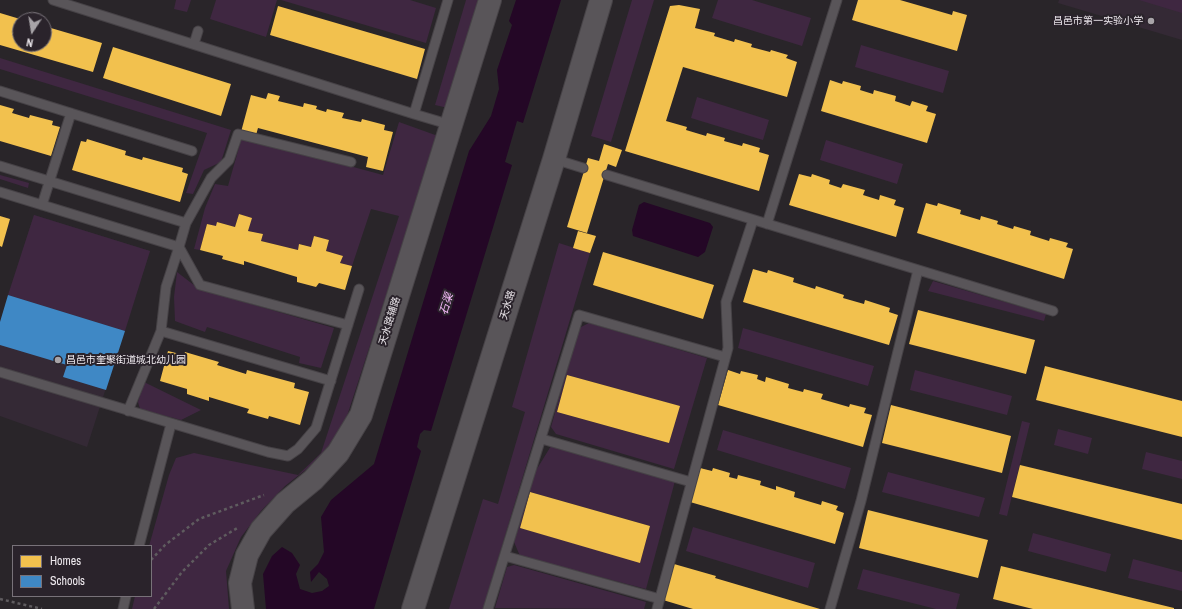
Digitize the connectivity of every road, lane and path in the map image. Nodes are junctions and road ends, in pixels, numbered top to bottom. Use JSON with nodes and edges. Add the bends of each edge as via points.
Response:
{"nodes":[{"id":1,"x":53,"y":0,"type":"edge"},
{"id":2,"x":448,"y":0,"type":"edge"},
{"id":3,"x":490,"y":0,"type":"edge"},
{"id":4,"x":601,"y":0,"type":"edge"},
{"id":5,"x":837,"y":0,"type":"edge"},
{"id":6,"x":198,"y":31,"type":"dead end"},
{"id":7,"x":194,"y":44,"type":"junction"},
{"id":8,"x":0,"y":91,"type":"edge"},
{"id":9,"x":71,"y":113,"type":"junction"},
{"id":10,"x":414,"y":114,"type":"junction"},
{"id":11,"x":451,"y":125,"type":"junction"},
{"id":12,"x":192,"y":151,"type":"dead end"},
{"id":13,"x":554,"y":159,"type":"junction"},
{"id":14,"x":351,"y":162,"type":"dead end"},
{"id":15,"x":0,"y":166,"type":"edge"},
{"id":16,"x":583,"y":168,"type":"dead end"},
{"id":17,"x":607,"y":175,"type":"dead end"},
{"id":18,"x":50,"y":181,"type":"junction"},
{"id":19,"x":0,"y":192,"type":"edge"},
{"id":20,"x":42,"y":205,"type":"junction"},
{"id":21,"x":753,"y":220,"type":"junction"},
{"id":22,"x":186,"y":223,"type":"junction"},
{"id":23,"x":767,"y":224,"type":"junction"},
{"id":24,"x":179,"y":247,"type":"junction"},
{"id":25,"x":918,"y":270,"type":"junction"},
{"id":26,"x":358,"y":289,"type":"dead end"},
{"id":27,"x":1053,"y":311,"type":"dead end"},
{"id":28,"x":348,"y":325,"type":"junction"},
{"id":29,"x":161,"y":331,"type":"junction"},
{"id":30,"x":725,"y":357,"type":"junction"},
{"id":31,"x":0,"y":372,"type":"edge"},
{"id":32,"x":331,"y":381,"type":"junction"},
{"id":33,"x":128,"y":411,"type":"junction"},
{"id":34,"x":171,"y":424,"type":"junction"},
{"id":35,"x":542,"y":439,"type":"junction"},
{"id":36,"x":692,"y":482,"type":"junction"},
{"id":37,"x":268,"y":494,"type":"dead end"},
{"id":38,"x":243,"y":525,"type":"dead end"},
{"id":39,"x":139,"y":545,"type":"edge"},
{"id":40,"x":505,"y":556,"type":"junction"},
{"id":41,"x":152,"y":559,"type":"edge"},
{"id":42,"x":126,"y":597,"type":"edge"},
{"id":43,"x":0,"y":599,"type":"edge"},
{"id":44,"x":660,"y":599,"type":"junction"},
{"id":45,"x":42,"y":609,"type":"edge"},
{"id":46,"x":123,"y":609,"type":"edge"},
{"id":47,"x":154,"y":609,"type":"edge"},
{"id":48,"x":243,"y":609,"type":"edge"},
{"id":49,"x":413,"y":609,"type":"edge"},
{"id":50,"x":488,"y":609,"type":"edge"},
{"id":51,"x":657,"y":609,"type":"edge"},
{"id":52,"x":830,"y":609,"type":"edge"}],
"edges":[{"from":1,"to":7,"type":"lane"},
{"from":2,"to":10,"type":"lane"},
{"from":3,"to":11,"type":"street","name":"天水路辅路"},
{"from":4,"to":13,"type":"street","name":"天水路"},
{"from":5,"to":23,"type":"lane"},
{"from":6,"to":7,"type":"lane"},
{"from":7,"to":10,"type":"lane"},
{"from":8,"to":9,"type":"lane"},
{"from":9,"to":12,"type":"lane"},
{"from":9,"to":18,"type":"lane"},
{"from":10,"to":11,"type":"lane"},
{"from":11,"to":48,"type":"street","name":"天水路辅路","via":[[361,415],[338,453],[313,480],[285,503],[261,530],[247,555],[240,583]]},
{"from":13,"to":16,"type":"lane"},
{"from":13,"to":49,"type":"street","name":"天水路"},
{"from":14,"to":22,"type":"lane","via":[[238,134],[229,160],[211,178]]},
{"from":15,"to":18,"type":"lane"},
{"from":17,"to":21,"type":"lane"},
{"from":18,"to":20,"type":"lane"},
{"from":18,"to":22,"type":"lane"},
{"from":19,"to":20,"type":"lane"},
{"from":20,"to":24,"type":"lane"},
{"from":21,"to":23,"type":"lane"},
{"from":21,"to":30,"type":"lane","via":[[726,302],[728,348]]},
{"from":22,"to":24,"type":"lane"},
{"from":23,"to":25,"type":"lane"},
{"from":24,"to":28,"type":"lane","via":[[200,285]]},
{"from":24,"to":29,"type":"lane","via":[[166,287]]},
{"from":25,"to":27,"type":"lane"},
{"from":25,"to":52,"type":"lane","via":[[861,501]]},
{"from":26,"to":28,"type":"lane"},
{"from":28,"to":32,"type":"lane"},
{"from":29,"to":32,"type":"lane"},
{"from":29,"to":33,"type":"lane"},
{"from":30,"to":35,"type":"lane","via":[[579,315]]},
{"from":30,"to":36,"type":"lane"},
{"from":31,"to":33,"type":"lane"},
{"from":32,"to":34,"type":"lane","via":[[316,428],[298,449],[288,456]]},
{"from":33,"to":34,"type":"lane"},
{"from":34,"to":39,"type":"lane"},
{"from":35,"to":36,"type":"lane"},
{"from":35,"to":40,"type":"lane"},
{"from":36,"to":44,"type":"lane"},
{"from":37,"to":41,"type":"path","via":[[199,519],[165,545]]},
{"from":38,"to":47,"type":"path","via":[[209,545],[182,572]]},
{"from":40,"to":44,"type":"lane"},
{"from":40,"to":50,"type":"lane"},
{"from":42,"to":46,"type":"lane"},
{"from":43,"to":45,"type":"path"},
{"from":44,"to":51,"type":"lane"}]}
